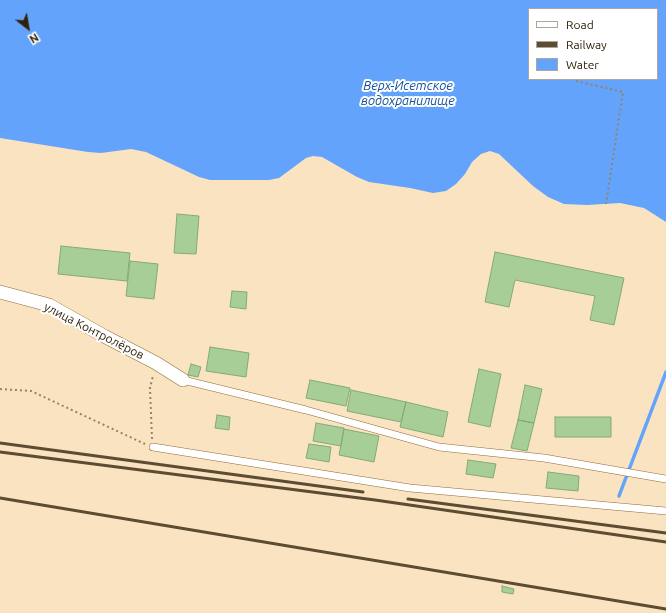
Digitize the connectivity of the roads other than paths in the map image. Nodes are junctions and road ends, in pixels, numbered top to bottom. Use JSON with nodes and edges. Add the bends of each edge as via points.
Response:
{"nodes":[{"id":1,"x":0,"y":292,"type":"edge"},
{"id":2,"x":183,"y":380,"type":"joint"},
{"id":3,"x":153,"y":447,"type":"road end"},
{"id":4,"x":666,"y":479,"type":"edge"},
{"id":5,"x":666,"y":511,"type":"edge"}],
"edges":[{"from":1,"to":2,"type":"street","name":"улица Контролёров","via":[[49,305]]},
{"from":2,"to":4,"type":"lane","via":[[306,410],[439,447],[544,458]]},
{"from":3,"to":5,"type":"lane","via":[[410,488]]}]}
